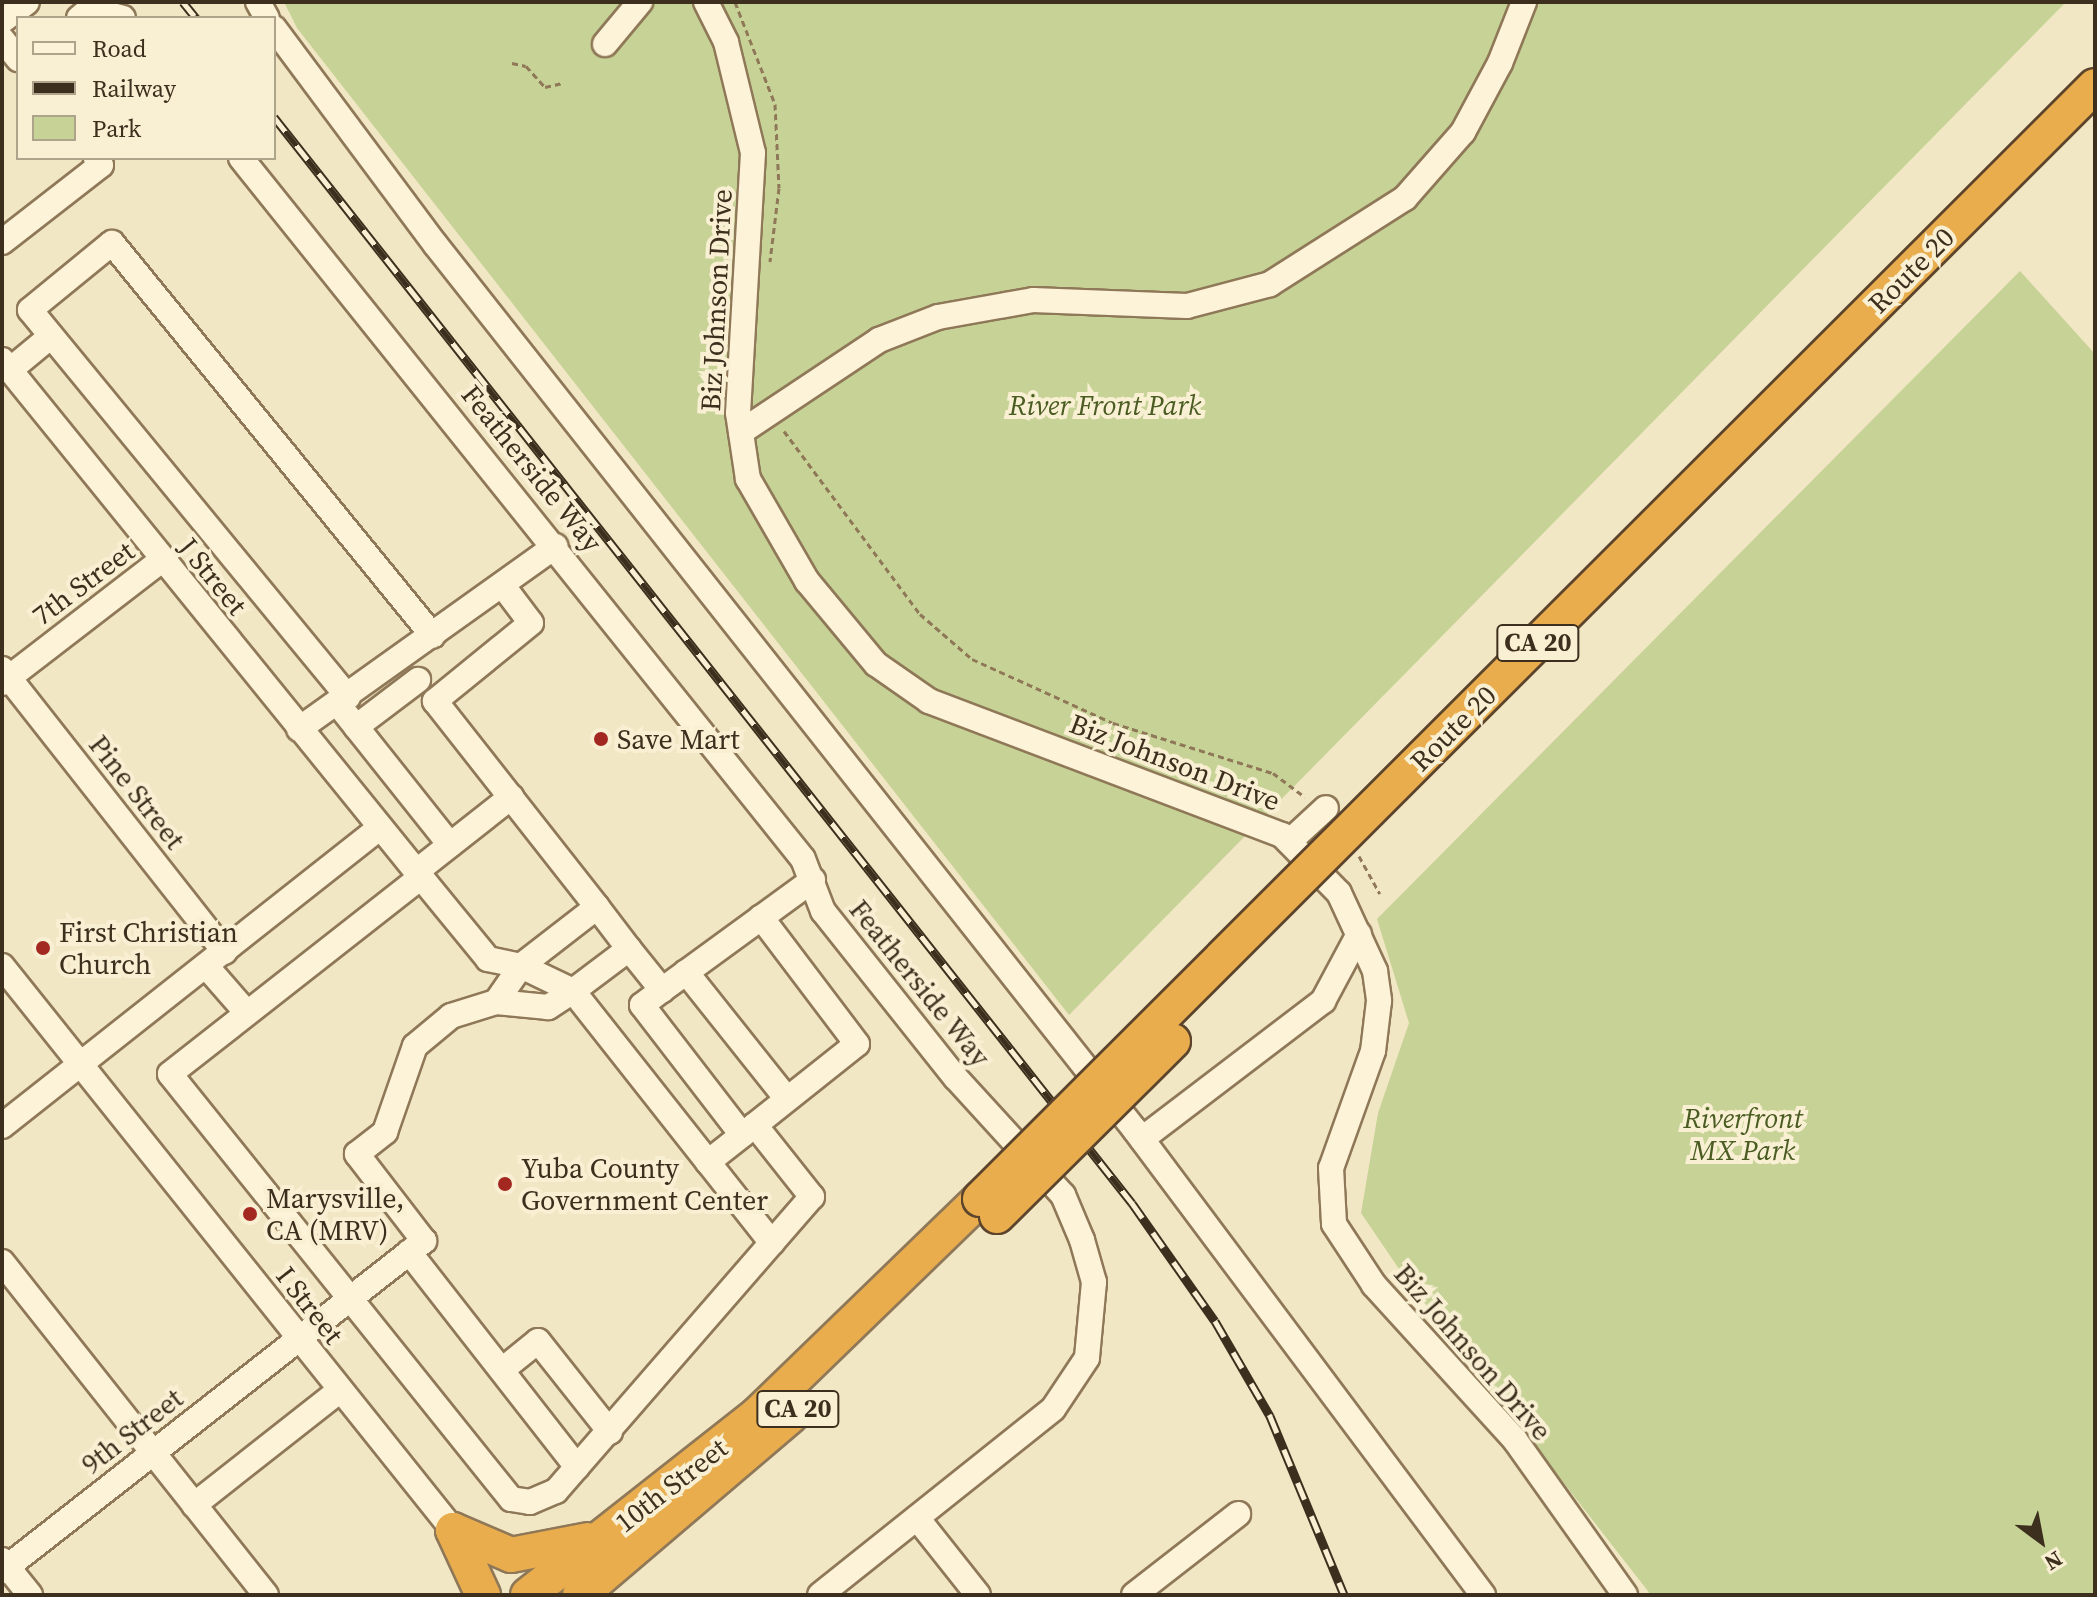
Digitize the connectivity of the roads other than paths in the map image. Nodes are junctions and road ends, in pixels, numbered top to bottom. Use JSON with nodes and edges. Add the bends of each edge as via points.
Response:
{"nodes":[{"id":1,"x":27,"y":2,"type":"edge"},
{"id":2,"x":640,"y":2,"type":"edge"},
{"id":3,"x":706,"y":2,"type":"edge"},
{"id":4,"x":1524,"y":2,"type":"edge"},
{"id":5,"x":81,"y":16,"type":"edge"},
{"id":6,"x":116,"y":16,"type":"edge"},
{"id":7,"x":2,"y":21,"type":"edge"},
{"id":8,"x":276,"y":31,"type":"edge"},
{"id":9,"x":2,"y":39,"type":"edge"},
{"id":10,"x":605,"y":44,"type":"dead end"},
{"id":11,"x":16,"y":56,"type":"edge"},
{"id":12,"x":2095,"y":86,"type":"edge"},
{"id":13,"x":2095,"y":119,"type":"edge"},
{"id":14,"x":243,"y":160,"type":"edge"},
{"id":15,"x":99,"y":162,"type":"edge"},
{"id":16,"x":2,"y":242,"type":"edge"},
{"id":17,"x":51,"y":336,"type":"junction"},
{"id":18,"x":6,"y":365,"type":"edge"},
{"id":19,"x":741,"y":432,"type":"junction"},
{"id":20,"x":556,"y":546,"type":"junction"},
{"id":21,"x":162,"y":560,"type":"junction"},
{"id":22,"x":503,"y":586,"type":"junction"},
{"id":23,"x":433,"y":636,"type":"junction"},
{"id":24,"x":401,"y":659,"type":"junction"},
{"id":25,"x":4,"y":676,"type":"edge"},
{"id":26,"x":418,"y":680,"type":"junction"},
{"id":27,"x":343,"y":700,"type":"junction"},
{"id":28,"x":435,"y":701,"type":"junction"},
{"id":29,"x":356,"y":727,"type":"junction"},
{"id":30,"x":299,"y":729,"type":"junction"},
{"id":31,"x":511,"y":797,"type":"junction"},
{"id":32,"x":1323,"y":810,"type":"road end"},
{"id":33,"x":380,"y":828,"type":"junction"},
{"id":34,"x":1289,"y":842,"type":"junction"},
{"id":35,"x":450,"y":845,"type":"junction"},
{"id":36,"x":419,"y":874,"type":"junction"},
{"id":37,"x":813,"y":880,"type":"junction"},
{"id":38,"x":597,"y":907,"type":"junction"},
{"id":39,"x":761,"y":917,"type":"junction"},
{"id":40,"x":1359,"y":934,"type":"junction"},
{"id":41,"x":629,"y":949,"type":"junction"},
{"id":42,"x":216,"y":959,"type":"junction"},
{"id":43,"x":2,"y":966,"type":"edge"},
{"id":44,"x":521,"y":966,"type":"junction"},
{"id":45,"x":686,"y":972,"type":"junction"},
{"id":46,"x":662,"y":990,"type":"junction"},
{"id":47,"x":573,"y":991,"type":"junction"},
{"id":48,"x":496,"y":1002,"type":"junction"},
{"id":49,"x":247,"y":1013,"type":"junction"},
{"id":50,"x":81,"y":1064,"type":"junction"},
{"id":51,"x":787,"y":1099,"type":"junction"},
{"id":52,"x":2,"y":1126,"type":"edge"},
{"id":53,"x":748,"y":1130,"type":"junction"},
{"id":54,"x":1142,"y":1139,"type":"junction"},
{"id":55,"x":708,"y":1162,"type":"junction"},
{"id":56,"x":989,"y":1208,"type":"junction"},
{"id":57,"x":772,"y":1243,"type":"junction"},
{"id":58,"x":409,"y":1252,"type":"junction"},
{"id":59,"x":2,"y":1262,"type":"edge"},
{"id":60,"x":351,"y":1299,"type":"junction"},
{"id":61,"x":299,"y":1339,"type":"junction"},
{"id":62,"x":502,"y":1370,"type":"junction"},
{"id":63,"x":340,"y":1390,"type":"junction"},
{"id":64,"x":610,"y":1432,"type":"junction"},
{"id":65,"x":152,"y":1453,"type":"junction"},
{"id":66,"x":577,"y":1467,"type":"junction"},
{"id":67,"x":194,"y":1505,"type":"junction"},
{"id":68,"x":1238,"y":1514,"type":"dead end"},
{"id":69,"x":917,"y":1518,"type":"junction"},
{"id":70,"x":453,"y":1530,"type":"junction"},
{"id":71,"x":611,"y":1532,"type":"junction"},
{"id":72,"x":4,"y":1566,"type":"edge"},
{"id":73,"x":823,"y":1594,"type":"edge"},
{"id":74,"x":30,"y":1595,"type":"edge"},
{"id":75,"x":266,"y":1595,"type":"edge"},
{"id":76,"x":483,"y":1595,"type":"edge"},
{"id":77,"x":528,"y":1595,"type":"edge"},
{"id":78,"x":580,"y":1595,"type":"edge"},
{"id":79,"x":978,"y":1595,"type":"edge"},
{"id":80,"x":1134,"y":1595,"type":"edge"},
{"id":81,"x":1483,"y":1595,"type":"edge"},
{"id":82,"x":1625,"y":1595,"type":"edge"}],
"edges":[{"from":1,"to":7,"type":"street"},
{"from":2,"to":10,"type":"street"},
{"from":3,"to":19,"type":"street","name":"Biz Johnson Drive","via":[[726,42],[753,153]]},
{"from":4,"to":19,"type":"street","via":[[1500,63],[1463,132],[1405,198],[1270,284],[1187,306],[1033,300],[938,317],[879,340]]},
{"from":5,"to":6,"type":"street","via":[[90,9]]},
{"from":8,"to":54,"type":"street","via":[[435,244]]},
{"from":9,"to":11,"type":"street"},
{"from":12,"to":56,"type":"highway","name":"Route 20","number":"CA 20","bridge":true},
{"from":13,"to":56,"type":"highway","name":"Route 20","number":"CA 20","bridge":true},
{"from":14,"to":20,"type":"street","name":"Featherside Way"},
{"from":15,"to":16,"type":"street"},
{"from":17,"to":18,"type":"street"},
{"from":17,"to":23,"type":"street","via":[[30,310],[112,243]]},
{"from":17,"to":27,"type":"street"},
{"from":18,"to":21,"type":"street","name":"J Street"},
{"from":19,"to":34,"type":"street","name":"Biz Johnson Drive","via":[[748,479],[792,556],[876,664],[929,701]]},
{"from":20,"to":22,"type":"street"},
{"from":20,"to":37,"type":"street","name":"Featherside Way","via":[[803,859]]},
{"from":21,"to":25,"type":"street","name":"7th Street"},
{"from":21,"to":30,"type":"street","name":"J Street"},
{"from":22,"to":23,"type":"street"},
{"from":22,"to":28,"type":"street","via":[[531,623]]},
{"from":23,"to":24,"type":"street"},
{"from":24,"to":26,"type":"street"},
{"from":24,"to":27,"type":"street"},
{"from":25,"to":42,"type":"street","name":"Pine Street"},
{"from":26,"to":28,"type":"street"},
{"from":26,"to":29,"type":"street"},
{"from":27,"to":29,"type":"street"},
{"from":27,"to":30,"type":"street"},
{"from":28,"to":31,"type":"street"},
{"from":29,"to":35,"type":"street"},
{"from":30,"to":33,"type":"street","name":"J Street"},
{"from":31,"to":35,"type":"street"},
{"from":31,"to":38,"type":"street"},
{"from":32,"to":34,"type":"street"},
{"from":33,"to":36,"type":"street","name":"J Street"},
{"from":33,"to":42,"type":"street"},
{"from":34,"to":40,"type":"street","name":"Biz Johnson Drive","via":[[1339,893]]},
{"from":35,"to":36,"type":"street"},
{"from":36,"to":44,"type":"street","name":"J Street","via":[[488,959]]},
{"from":36,"to":49,"type":"street"},
{"from":37,"to":39,"type":"street"},
{"from":37,"to":69,"type":"street","name":"Featherside Way","via":[[832,923],[956,1078],[1063,1195],[1094,1282],[1087,1358],[1053,1409]]},
{"from":38,"to":41,"type":"street"},
{"from":38,"to":44,"type":"street"},
{"from":39,"to":45,"type":"street"},
{"from":39,"to":51,"type":"street","via":[[857,1044]]},
{"from":40,"to":54,"type":"street","via":[[1323,1001]]},
{"from":40,"to":82,"type":"street","name":"Biz Johnson Drive","via":[[1375,971],[1378,1027],[1331,1168],[1334,1224],[1389,1303],[1506,1430]]},
{"from":41,"to":46,"type":"street"},
{"from":41,"to":47,"type":"street"},
{"from":42,"to":49,"type":"street","name":"Pine Street"},
{"from":42,"to":50,"type":"street"},
{"from":43,"to":50,"type":"street","name":"I Street"},
{"from":44,"to":47,"type":"street","name":"J Street"},
{"from":44,"to":48,"type":"street"},
{"from":45,"to":46,"type":"street"},
{"from":45,"to":51,"type":"street"},
{"from":46,"to":53,"type":"street","via":[[642,1005]]},
{"from":47,"to":48,"type":"street","via":[[548,1007]]},
{"from":47,"to":55,"type":"street"},
{"from":48,"to":58,"type":"street","via":[[451,1016],[415,1046],[385,1132],[357,1154],[424,1241]]},
{"from":49,"to":60,"type":"street","via":[[170,1074]]},
{"from":50,"to":52,"type":"street"},
{"from":50,"to":61,"type":"street","name":"I Street"},
{"from":51,"to":53,"type":"street"},
{"from":53,"to":55,"type":"street"},
{"from":53,"to":57,"type":"street","via":[[812,1197]]},
{"from":54,"to":81,"type":"street"},
{"from":55,"to":57,"type":"street"},
{"from":56,"to":71,"type":"highway","name":"10th Street","number":"CA 20","via":[[767,1406]]},
{"from":56,"to":78,"type":"highway","name":"10th Street","number":"CA 20","via":[[815,1394],[709,1490]]},
{"from":57,"to":64,"type":"street"},
{"from":58,"to":60,"type":"street","name":"9th Street"},
{"from":58,"to":62,"type":"street"},
{"from":59,"to":65,"type":"street"},
{"from":60,"to":61,"type":"street","name":"9th Street"},
{"from":60,"to":66,"type":"street","via":[[511,1499],[530,1502],[556,1491]]},
{"from":61,"to":63,"type":"street","name":"I Street"},
{"from":61,"to":65,"type":"street","name":"9th Street"},
{"from":62,"to":64,"type":"street","via":[[538,1341]]},
{"from":62,"to":66,"type":"street"},
{"from":63,"to":67,"type":"street"},
{"from":63,"to":70,"type":"street","name":"I Street"},
{"from":64,"to":66,"type":"street"},
{"from":65,"to":67,"type":"street"},
{"from":65,"to":72,"type":"street","name":"9th Street"},
{"from":67,"to":75,"type":"street"},
{"from":68,"to":80,"type":"street"},
{"from":69,"to":73,"type":"street","name":"Featherside Way"},
{"from":69,"to":79,"type":"street"},
{"from":70,"to":71,"type":"highway","via":[[511,1555],[564,1549]]},
{"from":70,"to":76,"type":"highway"},
{"from":71,"to":77,"type":"highway","name":"10th Street","number":"CA 20"},
{"from":72,"to":74,"type":"street"}]}
